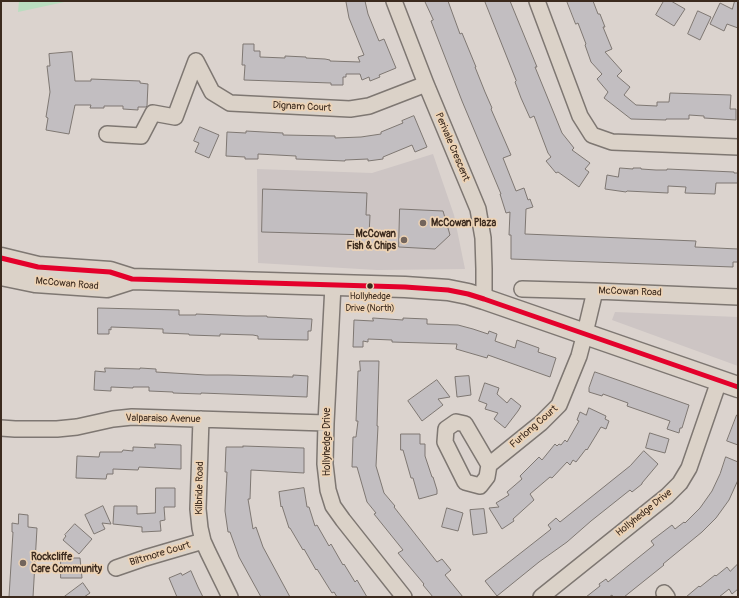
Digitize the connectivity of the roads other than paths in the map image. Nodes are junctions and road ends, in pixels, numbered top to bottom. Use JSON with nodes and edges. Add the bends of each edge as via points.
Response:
{"nodes":[{"id":1,"x":394,"y":1,"type":"edge"},
{"id":2,"x":537,"y":1,"type":"edge"},
{"id":3,"x":426,"y":84,"type":"junction"},
{"id":4,"x":108,"y":134,"type":"dead end"},
{"id":5,"x":738,"y":147,"type":"edge"},
{"id":6,"x":1,"y":258,"type":"edge"},
{"id":7,"x":1,"y":275,"type":"edge"},
{"id":8,"x":132,"y":279,"type":"junction"},
{"id":9,"x":333,"y":285,"type":"junction"},
{"id":10,"x":522,"y":289,"type":"dead end"},
{"id":11,"x":595,"y":290,"type":"junction"},
{"id":12,"x":476,"y":296,"type":"junction"},
{"id":13,"x":738,"y":297,"type":"edge"},
{"id":14,"x":585,"y":333,"type":"junction"},
{"id":15,"x":719,"y":381,"type":"junction"},
{"id":16,"x":738,"y":387,"type":"edge"},
{"id":17,"x":202,"y":420,"type":"junction"},
{"id":18,"x":326,"y":423,"type":"junction"},
{"id":19,"x":1,"y":428,"type":"edge"},
{"id":20,"x":489,"y":465,"type":"dead end"},
{"id":21,"x":203,"y":540,"type":"junction"},
{"id":22,"x":116,"y":568,"type":"dead end"},
{"id":23,"x":230,"y":597,"type":"edge"},
{"id":24,"x":404,"y":597,"type":"edge"},
{"id":25,"x":541,"y":597,"type":"edge"}],
"edges":[{"from":1,"to":3,"type":"street","name":"Perivale Crescent"},
{"from":2,"to":5,"type":"street","via":[[580,116],[592,134],[612,142]]},
{"from":3,"to":4,"type":"street","name":"Dignam Court","via":[[369,106],[350,110],[230,103],[212,92],[196,61],[175,117],[153,113],[141,136]]},
{"from":3,"to":12,"type":"street","name":"Perivale Crescent","via":[[478,209],[483,236],[484,280]]},
{"from":6,"to":8,"type":"main road","name":"McCowan Road","via":[[38,267],[110,272]]},
{"from":7,"to":8,"type":"main road","name":"McCowan Road","via":[[35,282],[107,287]]},
{"from":8,"to":9,"type":"main road","name":"McCowan Road"},
{"from":9,"to":12,"type":"main road","name":"McCowan Road","via":[[425,288]]},
{"from":9,"to":18,"type":"street","name":"Hollyhedge Drive"},
{"from":10,"to":11,"type":"street","name":"McCowan Road"},
{"from":11,"to":13,"type":"street","name":"McCowan Road"},
{"from":11,"to":14,"type":"street","name":"Furlong Court"},
{"from":12,"to":14,"type":"main road","name":"McCowan Road"},
{"from":14,"to":15,"type":"main road","name":"McCowan Road"},
{"from":14,"to":20,"type":"street","name":"Furlong Court","via":[[560,405],[541,424]]},
{"from":15,"to":16,"type":"main road","name":"McCowan Road"},
{"from":15,"to":25,"type":"street","name":"Hollyhedge Drive","via":[[689,468],[680,483]]},
{"from":17,"to":18,"type":"street","name":"Valparaiso Avenue"},
{"from":17,"to":19,"type":"street","name":"Valparaiso Avenue","via":[[132,417],[57,429]]},
{"from":17,"to":21,"type":"street","name":"Kilbride Road","via":[[198,509]]},
{"from":18,"to":24,"type":"street","name":"Hollyhedge Drive","via":[[325,464],[333,506]]},
{"from":21,"to":22,"type":"street","name":"Biltmore Court"},
{"from":21,"to":23,"type":"street","name":"Kilbride Road"}]}
